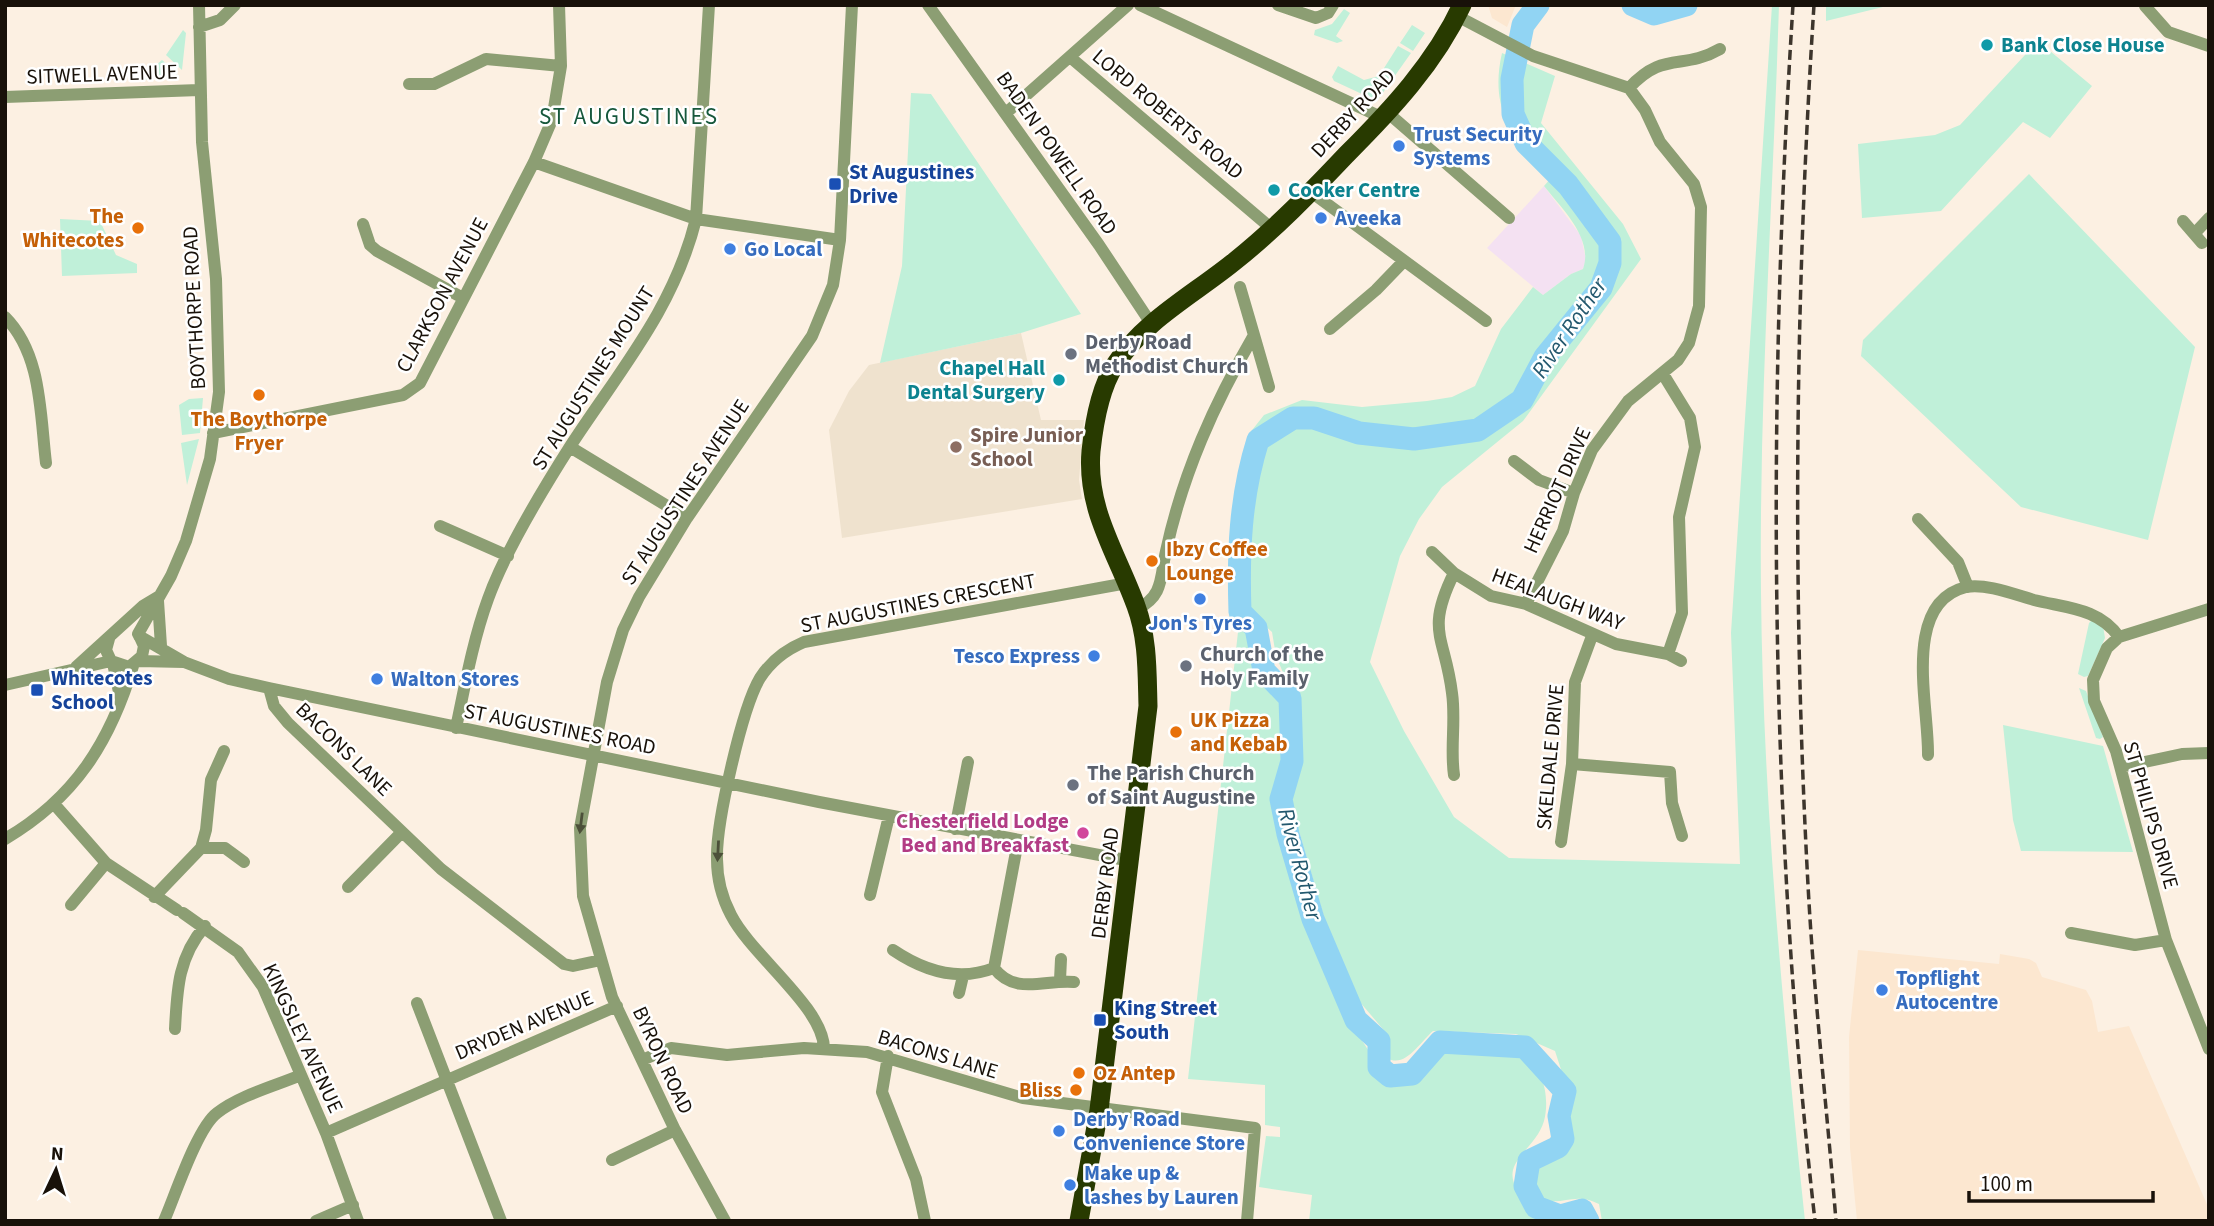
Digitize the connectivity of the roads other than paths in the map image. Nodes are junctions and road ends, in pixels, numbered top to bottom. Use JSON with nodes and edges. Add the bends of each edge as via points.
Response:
{"nodes":[{"id":1,"x":199,"y":5,"type":"edge"},
{"id":2,"x":235,"y":5,"type":"edge"},
{"id":3,"x":559,"y":5,"type":"edge"},
{"id":4,"x":709,"y":5,"type":"edge"},
{"id":5,"x":852,"y":5,"type":"edge"},
{"id":6,"x":928,"y":5,"type":"edge"},
{"id":7,"x":1128,"y":5,"type":"edge"},
{"id":8,"x":1140,"y":5,"type":"edge"},
{"id":9,"x":1278,"y":5,"type":"edge"},
{"id":10,"x":1333,"y":5,"type":"edge"},
{"id":11,"x":2145,"y":6,"type":"edge"},
{"id":12,"x":1460,"y":11,"type":"edge"},
{"id":13,"x":199,"y":27,"type":"junction"},
{"id":14,"x":2209,"y":47,"type":"edge"},
{"id":15,"x":1720,"y":49,"type":"dead end"},
{"id":16,"x":1070,"y":57,"type":"junction"},
{"id":17,"x":561,"y":66,"type":"junction"},
{"id":18,"x":408,"y":84,"type":"dead end"},
{"id":19,"x":1629,"y":88,"type":"junction"},
{"id":20,"x":199,"y":90,"type":"junction"},
{"id":21,"x":5,"y":97,"type":"edge"},
{"id":22,"x":1006,"y":113,"type":"junction"},
{"id":23,"x":1385,"y":115,"type":"junction"},
{"id":24,"x":534,"y":162,"type":"junction"},
{"id":25,"x":1311,"y":192,"type":"junction"},
{"id":26,"x":1509,"y":218,"type":"dead end"},
{"id":27,"x":2209,"y":218,"type":"edge"},
{"id":28,"x":696,"y":219,"type":"junction"},
{"id":29,"x":2183,"y":221,"type":"dead end"},
{"id":30,"x":363,"y":224,"type":"dead end"},
{"id":31,"x":1272,"y":229,"type":"junction"},
{"id":32,"x":840,"y":240,"type":"junction"},
{"id":33,"x":1403,"y":261,"type":"junction"},
{"id":34,"x":1240,"y":287,"type":"dead end"},
{"id":35,"x":463,"y":298,"type":"junction"},
{"id":36,"x":5,"y":317,"type":"edge"},
{"id":37,"x":1486,"y":321,"type":"dead end"},
{"id":38,"x":1152,"y":326,"type":"junction"},
{"id":39,"x":1330,"y":329,"type":"dead end"},
{"id":40,"x":1254,"y":335,"type":"junction"},
{"id":41,"x":1663,"y":374,"type":"junction"},
{"id":42,"x":1269,"y":387,"type":"dead end"},
{"id":43,"x":213,"y":433,"type":"junction"},
{"id":44,"x":570,"y":447,"type":"junction"},
{"id":45,"x":1514,"y":461,"type":"dead end"},
{"id":46,"x":46,"y":463,"type":"dead end"},
{"id":47,"x":1574,"y":493,"type":"junction"},
{"id":48,"x":687,"y":518,"type":"junction"},
{"id":49,"x":1918,"y":519,"type":"dead end"},
{"id":50,"x":440,"y":526,"type":"dead end"},
{"id":51,"x":1432,"y":552,"type":"dead end"},
{"id":52,"x":508,"y":556,"type":"junction"},
{"id":53,"x":1454,"y":573,"type":"junction"},
{"id":54,"x":1127,"y":583,"type":"junction"},
{"id":55,"x":1968,"y":587,"type":"junction"},
{"id":56,"x":159,"y":597,"type":"junction"},
{"id":57,"x":1526,"y":604,"type":"junction"},
{"id":58,"x":1137,"y":609,"type":"junction"},
{"id":59,"x":2209,"y":609,"type":"edge"},
{"id":60,"x":113,"y":635,"type":"junction"},
{"id":61,"x":139,"y":635,"type":"junction"},
{"id":62,"x":1592,"y":636,"type":"junction"},
{"id":63,"x":2119,"y":637,"type":"junction"},
{"id":64,"x":161,"y":646,"type":"junction"},
{"id":65,"x":1668,"y":654,"type":"junction"},
{"id":66,"x":112,"y":662,"type":"junction"},
{"id":67,"x":184,"y":662,"type":"junction"},
{"id":68,"x":1681,"y":662,"type":"dead end"},
{"id":69,"x":136,"y":663,"type":"junction"},
{"id":70,"x":76,"y":667,"type":"junction"},
{"id":71,"x":5,"y":685,"type":"edge"},
{"id":72,"x":269,"y":688,"type":"junction"},
{"id":73,"x":121,"y":697,"type":"junction"},
{"id":74,"x":456,"y":728,"type":"junction"},
{"id":75,"x":224,"y":751,"type":"dead end"},
{"id":76,"x":2209,"y":753,"type":"edge"},
{"id":77,"x":592,"y":755,"type":"junction"},
{"id":78,"x":1928,"y":755,"type":"dead end"},
{"id":79,"x":968,"y":762,"type":"dead end"},
{"id":80,"x":1572,"y":764,"type":"junction"},
{"id":81,"x":2121,"y":767,"type":"junction"},
{"id":82,"x":1454,"y":775,"type":"dead end"},
{"id":83,"x":729,"y":783,"type":"junction"},
{"id":84,"x":55,"y":805,"type":"junction"},
{"id":85,"x":889,"y":816,"type":"junction"},
{"id":86,"x":955,"y":829,"type":"junction"},
{"id":87,"x":402,"y":832,"type":"junction"},
{"id":88,"x":1682,"y":836,"type":"dead end"},
{"id":89,"x":5,"y":839,"type":"edge"},
{"id":90,"x":1018,"y":841,"type":"junction"},
{"id":91,"x":1561,"y":842,"type":"dead end"},
{"id":92,"x":201,"y":848,"type":"junction"},
{"id":93,"x":1131,"y":861,"type":"junction"},
{"id":94,"x":244,"y":862,"type":"dead end"},
{"id":95,"x":106,"y":863,"type":"junction"},
{"id":96,"x":348,"y":887,"type":"dead end"},
{"id":97,"x":870,"y":895,"type":"dead end"},
{"id":98,"x":154,"y":897,"type":"junction"},
{"id":99,"x":71,"y":905,"type":"dead end"},
{"id":100,"x":205,"y":926,"type":"junction"},
{"id":101,"x":2080,"y":930,"type":"dead end"},
{"id":102,"x":2166,"y":940,"type":"junction"},
{"id":103,"x":893,"y":950,"type":"dead end"},
{"id":104,"x":1061,"y":959,"type":"dead end"},
{"id":105,"x":601,"y":960,"type":"junction"},
{"id":106,"x":994,"y":968,"type":"junction"},
{"id":107,"x":963,"y":976,"type":"junction"},
{"id":108,"x":1060,"y":981,"type":"junction"},
{"id":109,"x":1074,"y":982,"type":"dead end"},
{"id":110,"x":959,"y":993,"type":"dead end"},
{"id":111,"x":417,"y":1003,"type":"dead end"},
{"id":112,"x":617,"y":1006,"type":"junction"},
{"id":113,"x":175,"y":1029,"type":"dead end"},
{"id":114,"x":824,"y":1048,"type":"junction"},
{"id":115,"x":2209,"y":1049,"type":"edge"},
{"id":116,"x":888,"y":1056,"type":"junction"},
{"id":117,"x":642,"y":1060,"type":"junction"},
{"id":118,"x":301,"y":1074,"type":"junction"},
{"id":119,"x":447,"y":1079,"type":"junction"},
{"id":120,"x":1099,"y":1110,"type":"junction"},
{"id":121,"x":675,"y":1130,"type":"junction"},
{"id":122,"x":326,"y":1133,"type":"junction"},
{"id":123,"x":611,"y":1160,"type":"dead end"},
{"id":124,"x":353,"y":1205,"type":"junction"},
{"id":125,"x":164,"y":1221,"type":"edge"},
{"id":126,"x":316,"y":1221,"type":"edge"},
{"id":127,"x":358,"y":1221,"type":"edge"},
{"id":128,"x":501,"y":1221,"type":"edge"},
{"id":129,"x":725,"y":1221,"type":"edge"},
{"id":130,"x":925,"y":1221,"type":"edge"},
{"id":131,"x":1079,"y":1221,"type":"edge"},
{"id":132,"x":1247,"y":1221,"type":"edge"}],
"edges":[{"from":1,"to":13,"type":"street","name":"BOYTHORPE ROAD"},
{"from":2,"to":13,"type":"street","via":[[219,20]]},
{"from":3,"to":17,"type":"street","name":"CLARKSON AVENUE"},
{"from":4,"to":28,"type":"street","name":"ST AUGUSTINES MOUNT"},
{"from":5,"to":32,"type":"street","name":"ST AUGUSTINES AVENUE"},
{"from":6,"to":22,"type":"street","name":"BADEN POWELL ROAD"},
{"from":7,"to":16,"type":"street"},
{"from":8,"to":23,"type":"street"},
{"from":9,"to":10,"type":"street","via":[[1316,18]]},
{"from":11,"to":14,"type":"street","via":[[2168,32]]},
{"from":12,"to":19,"type":"street","via":[[1533,56]]},
{"from":12,"to":23,"type":"highway","name":"DERBY ROAD","via":[[1430,60]]},
{"from":13,"to":20,"type":"street","name":"BOYTHORPE ROAD"},
{"from":15,"to":19,"type":"street","via":[[1705,64],[1651,67]]},
{"from":16,"to":22,"type":"street"},
{"from":16,"to":31,"type":"street","name":"LORD ROBERTS ROAD"},
{"from":17,"to":18,"type":"street","via":[[486,59],[434,84]]},
{"from":17,"to":24,"type":"street","name":"CLARKSON AVENUE","via":[[552,120]]},
{"from":19,"to":41,"type":"street","name":"HERRIOT DRIVE","via":[[1660,142],[1694,184],[1701,206],[1696,325],[1678,360]]},
{"from":20,"to":21,"type":"street","name":"SITWELL AVENUE"},
{"from":20,"to":43,"type":"street","name":"BOYTHORPE ROAD","via":[[220,362]]},
{"from":22,"to":38,"type":"street","name":"BADEN POWELL ROAD"},
{"from":23,"to":25,"type":"highway","name":"DERBY ROAD"},
{"from":23,"to":26,"type":"street"},
{"from":24,"to":28,"type":"street"},
{"from":24,"to":35,"type":"street","name":"CLARKSON AVENUE"},
{"from":25,"to":31,"type":"highway","name":"DERBY ROAD"},
{"from":25,"to":33,"type":"street"},
{"from":27,"to":29,"type":"street","via":[[2198,238]]},
{"from":28,"to":32,"type":"street"},
{"from":28,"to":44,"type":"street","name":"ST AUGUSTINES MOUNT","via":[[677,281],[659,317]]},
{"from":30,"to":35,"type":"street","via":[[377,251]]},
{"from":31,"to":38,"type":"highway","name":"DERBY ROAD"},
{"from":32,"to":48,"type":"street","name":"ST AUGUSTINES AVENUE","via":[[833,285],[812,336]]},
{"from":33,"to":37,"type":"street"},
{"from":33,"to":39,"type":"street","via":[[1384,284]]},
{"from":34,"to":40,"type":"street"},
{"from":35,"to":43,"type":"street","name":"CLARKSON AVENUE","via":[[410,393]]},
{"from":36,"to":46,"type":"street","via":[[29,352],[36,376]]},
{"from":38,"to":54,"type":"highway","name":"DERBY ROAD","via":[[1111,373],[1091,451],[1098,521]]},
{"from":40,"to":42,"type":"street"},
{"from":40,"to":58,"type":"street","via":[[1203,431],[1182,490],[1160,590],[1150,603]]},
{"from":41,"to":47,"type":"street","name":"HERRIOT DRIVE","via":[[1628,401],[1604,431]]},
{"from":41,"to":65,"type":"street","via":[[1690,418],[1695,447],[1679,517],[1682,613]]},
{"from":43,"to":56,"type":"street","name":"BOYTHORPE ROAD","via":[[186,541]]},
{"from":44,"to":48,"type":"street"},
{"from":44,"to":52,"type":"street","name":"ST AUGUSTINES MOUNT"},
{"from":45,"to":47,"type":"street","via":[[1550,486]]},
{"from":47,"to":57,"type":"street","name":"HERRIOT DRIVE","via":[[1563,531]]},
{"from":48,"to":77,"type":"street","name":"ST AUGUSTINES AVENUE","via":[[623,630]]},
{"from":49,"to":55,"type":"street","via":[[1924,533],[1958,562]]},
{"from":50,"to":52,"type":"street"},
{"from":51,"to":53,"type":"street","name":"HEALAUGH WAY"},
{"from":52,"to":74,"type":"street","name":"ST AUGUSTINES MOUNT","via":[[488,598]]},
{"from":53,"to":57,"type":"street","name":"HEALAUGH WAY","via":[[1491,596]]},
{"from":53,"to":82,"type":"street","via":[[1437,618],[1452,693],[1446,756]]},
{"from":54,"to":58,"type":"highway","name":"DERBY ROAD"},
{"from":54,"to":83,"type":"street","name":"ST AUGUSTINES CRESCENT","via":[[818,638],[791,647],[769,666],[750,700]]},
{"from":55,"to":63,"type":"street","via":[[2092,613],[2109,623]]},
{"from":55,"to":78,"type":"street","via":[[1940,603],[1925,630],[1933,726]]},
{"from":56,"to":60,"type":"street","name":"BOYTHORPE ROAD"},
{"from":56,"to":61,"type":"street","name":"BOYTHORPE ROAD"},
{"from":56,"to":64,"type":"street"},
{"from":57,"to":62,"type":"street","name":"HEALAUGH WAY"},
{"from":58,"to":93,"type":"highway","name":"DERBY ROAD","via":[[1147,659],[1148,706]]},
{"from":59,"to":63,"type":"street"},
{"from":60,"to":61,"type":"street","via":[[130,630]]},
{"from":60,"to":66,"type":"street","via":[[106,650]]},
{"from":60,"to":70,"type":"street","name":"BOYTHORPE ROAD"},
{"from":61,"to":64,"type":"street","name":"ST AUGUSTINES ROAD"},
{"from":61,"to":69,"type":"street","via":[[144,646]]},
{"from":62,"to":65,"type":"street","name":"HEALAUGH WAY"},
{"from":62,"to":80,"type":"street","name":"SKELDALE DRIVE","via":[[1576,682]]},
{"from":63,"to":81,"type":"street","name":"ST PHILIPS DRIVE","via":[[2107,648],[2093,680],[2094,701]]},
{"from":64,"to":67,"type":"street","name":"ST AUGUSTINES ROAD"},
{"from":65,"to":68,"type":"street","name":"HEALAUGH WAY"},
{"from":66,"to":69,"type":"street","via":[[124,667]]},
{"from":66,"to":70,"type":"street"},
{"from":66,"to":73,"type":"street"},
{"from":67,"to":69,"type":"street","name":"ST AUGUSTINES ROAD"},
{"from":67,"to":72,"type":"street","name":"ST AUGUSTINES ROAD"},
{"from":69,"to":73,"type":"street"},
{"from":70,"to":71,"type":"street"},
{"from":72,"to":74,"type":"street","name":"ST AUGUSTINES ROAD"},
{"from":72,"to":87,"type":"street","name":"BACONS LANE","via":[[274,706],[293,727]]},
{"from":73,"to":84,"type":"street","via":[[104,741]]},
{"from":74,"to":77,"type":"street","name":"ST AUGUSTINES ROAD"},
{"from":75,"to":92,"type":"street","via":[[211,780]]},
{"from":76,"to":81,"type":"street"},
{"from":77,"to":83,"type":"street","name":"ST AUGUSTINES ROAD"},
{"from":77,"to":105,"type":"street","name":"ST AUGUSTINES AVENUE","one_way":true,"via":[[579,852],[583,896]]},
{"from":79,"to":86,"type":"street"},
{"from":80,"to":88,"type":"street","via":[[1670,772],[1672,803]]},
{"from":80,"to":91,"type":"street","name":"SKELDALE DRIVE"},
{"from":81,"to":102,"type":"street","name":"ST PHILIPS DRIVE"},
{"from":83,"to":85,"type":"street","name":"ST AUGUSTINES ROAD"},
{"from":83,"to":114,"type":"street","name":"ST AUGUSTINES CRESCENT","one_way":true,"via":[[717,851],[723,897],[757,954],[815,1017]]},
{"from":84,"to":89,"type":"street"},
{"from":84,"to":95,"type":"street","name":"KINGSLEY AVENUE"},
{"from":85,"to":86,"type":"street","name":"ST AUGUSTINES ROAD"},
{"from":85,"to":97,"type":"street"},
{"from":86,"to":90,"type":"street","name":"ST AUGUSTINES ROAD"},
{"from":87,"to":96,"type":"street"},
{"from":87,"to":105,"type":"street","name":"BACONS LANE","via":[[458,883],[565,964]]},
{"from":90,"to":93,"type":"street","name":"ST AUGUSTINES ROAD"},
{"from":90,"to":106,"type":"street"},
{"from":92,"to":94,"type":"street","via":[[225,848]]},
{"from":92,"to":98,"type":"street"},
{"from":93,"to":120,"type":"highway","name":"DERBY ROAD"},
{"from":95,"to":98,"type":"street","name":"KINGSLEY AVENUE"},
{"from":95,"to":99,"type":"street"},
{"from":98,"to":100,"type":"street","name":"KINGSLEY AVENUE"},
{"from":100,"to":113,"type":"street","via":[[181,964]]},
{"from":100,"to":118,"type":"street","name":"KINGSLEY AVENUE","via":[[238,952],[255,975]]},
{"from":101,"to":102,"type":"street","via":[[2135,945]]},
{"from":102,"to":115,"type":"street","name":"ST PHILIPS DRIVE"},
{"from":103,"to":107,"type":"street","via":[[922,966]]},
{"from":104,"to":108,"type":"street"},
{"from":105,"to":112,"type":"street","name":"ST AUGUSTINES AVENUE"},
{"from":106,"to":107,"type":"street"},
{"from":106,"to":108,"type":"street","via":[[1018,985],[1045,986]]},
{"from":107,"to":110,"type":"street"},
{"from":108,"to":109,"type":"street"},
{"from":111,"to":119,"type":"street","name":"DRYDEN AVENUE"},
{"from":112,"to":117,"type":"street","name":"BYRON ROAD"},
{"from":112,"to":119,"type":"street","name":"DRYDEN AVENUE"},
{"from":114,"to":116,"type":"street","name":"BACONS LANE"},
{"from":114,"to":117,"type":"street","name":"BACONS LANE","via":[[727,1055],[671,1048]]},
{"from":116,"to":120,"type":"street","name":"BACONS LANE","via":[[999,1093]]},
{"from":116,"to":130,"type":"street","via":[[882,1092],[916,1179]]},
{"from":117,"to":121,"type":"street","name":"BYRON ROAD"},
{"from":118,"to":122,"type":"street","name":"KINGSLEY AVENUE"},
{"from":118,"to":125,"type":"street","via":[[211,1119]]},
{"from":119,"to":122,"type":"street","name":"DRYDEN AVENUE"},
{"from":119,"to":128,"type":"street"},
{"from":120,"to":131,"type":"highway","name":"DERBY ROAD"},
{"from":120,"to":132,"type":"street","name":"BACONS LANE","via":[[1255,1129]]},
{"from":121,"to":123,"type":"street","name":"BYRON ROAD"},
{"from":121,"to":129,"type":"street","name":"BYRON ROAD"},
{"from":122,"to":124,"type":"street","name":"KINGSLEY AVENUE"},
{"from":124,"to":126,"type":"street"},
{"from":124,"to":127,"type":"street","name":"KINGSLEY AVENUE"}]}
